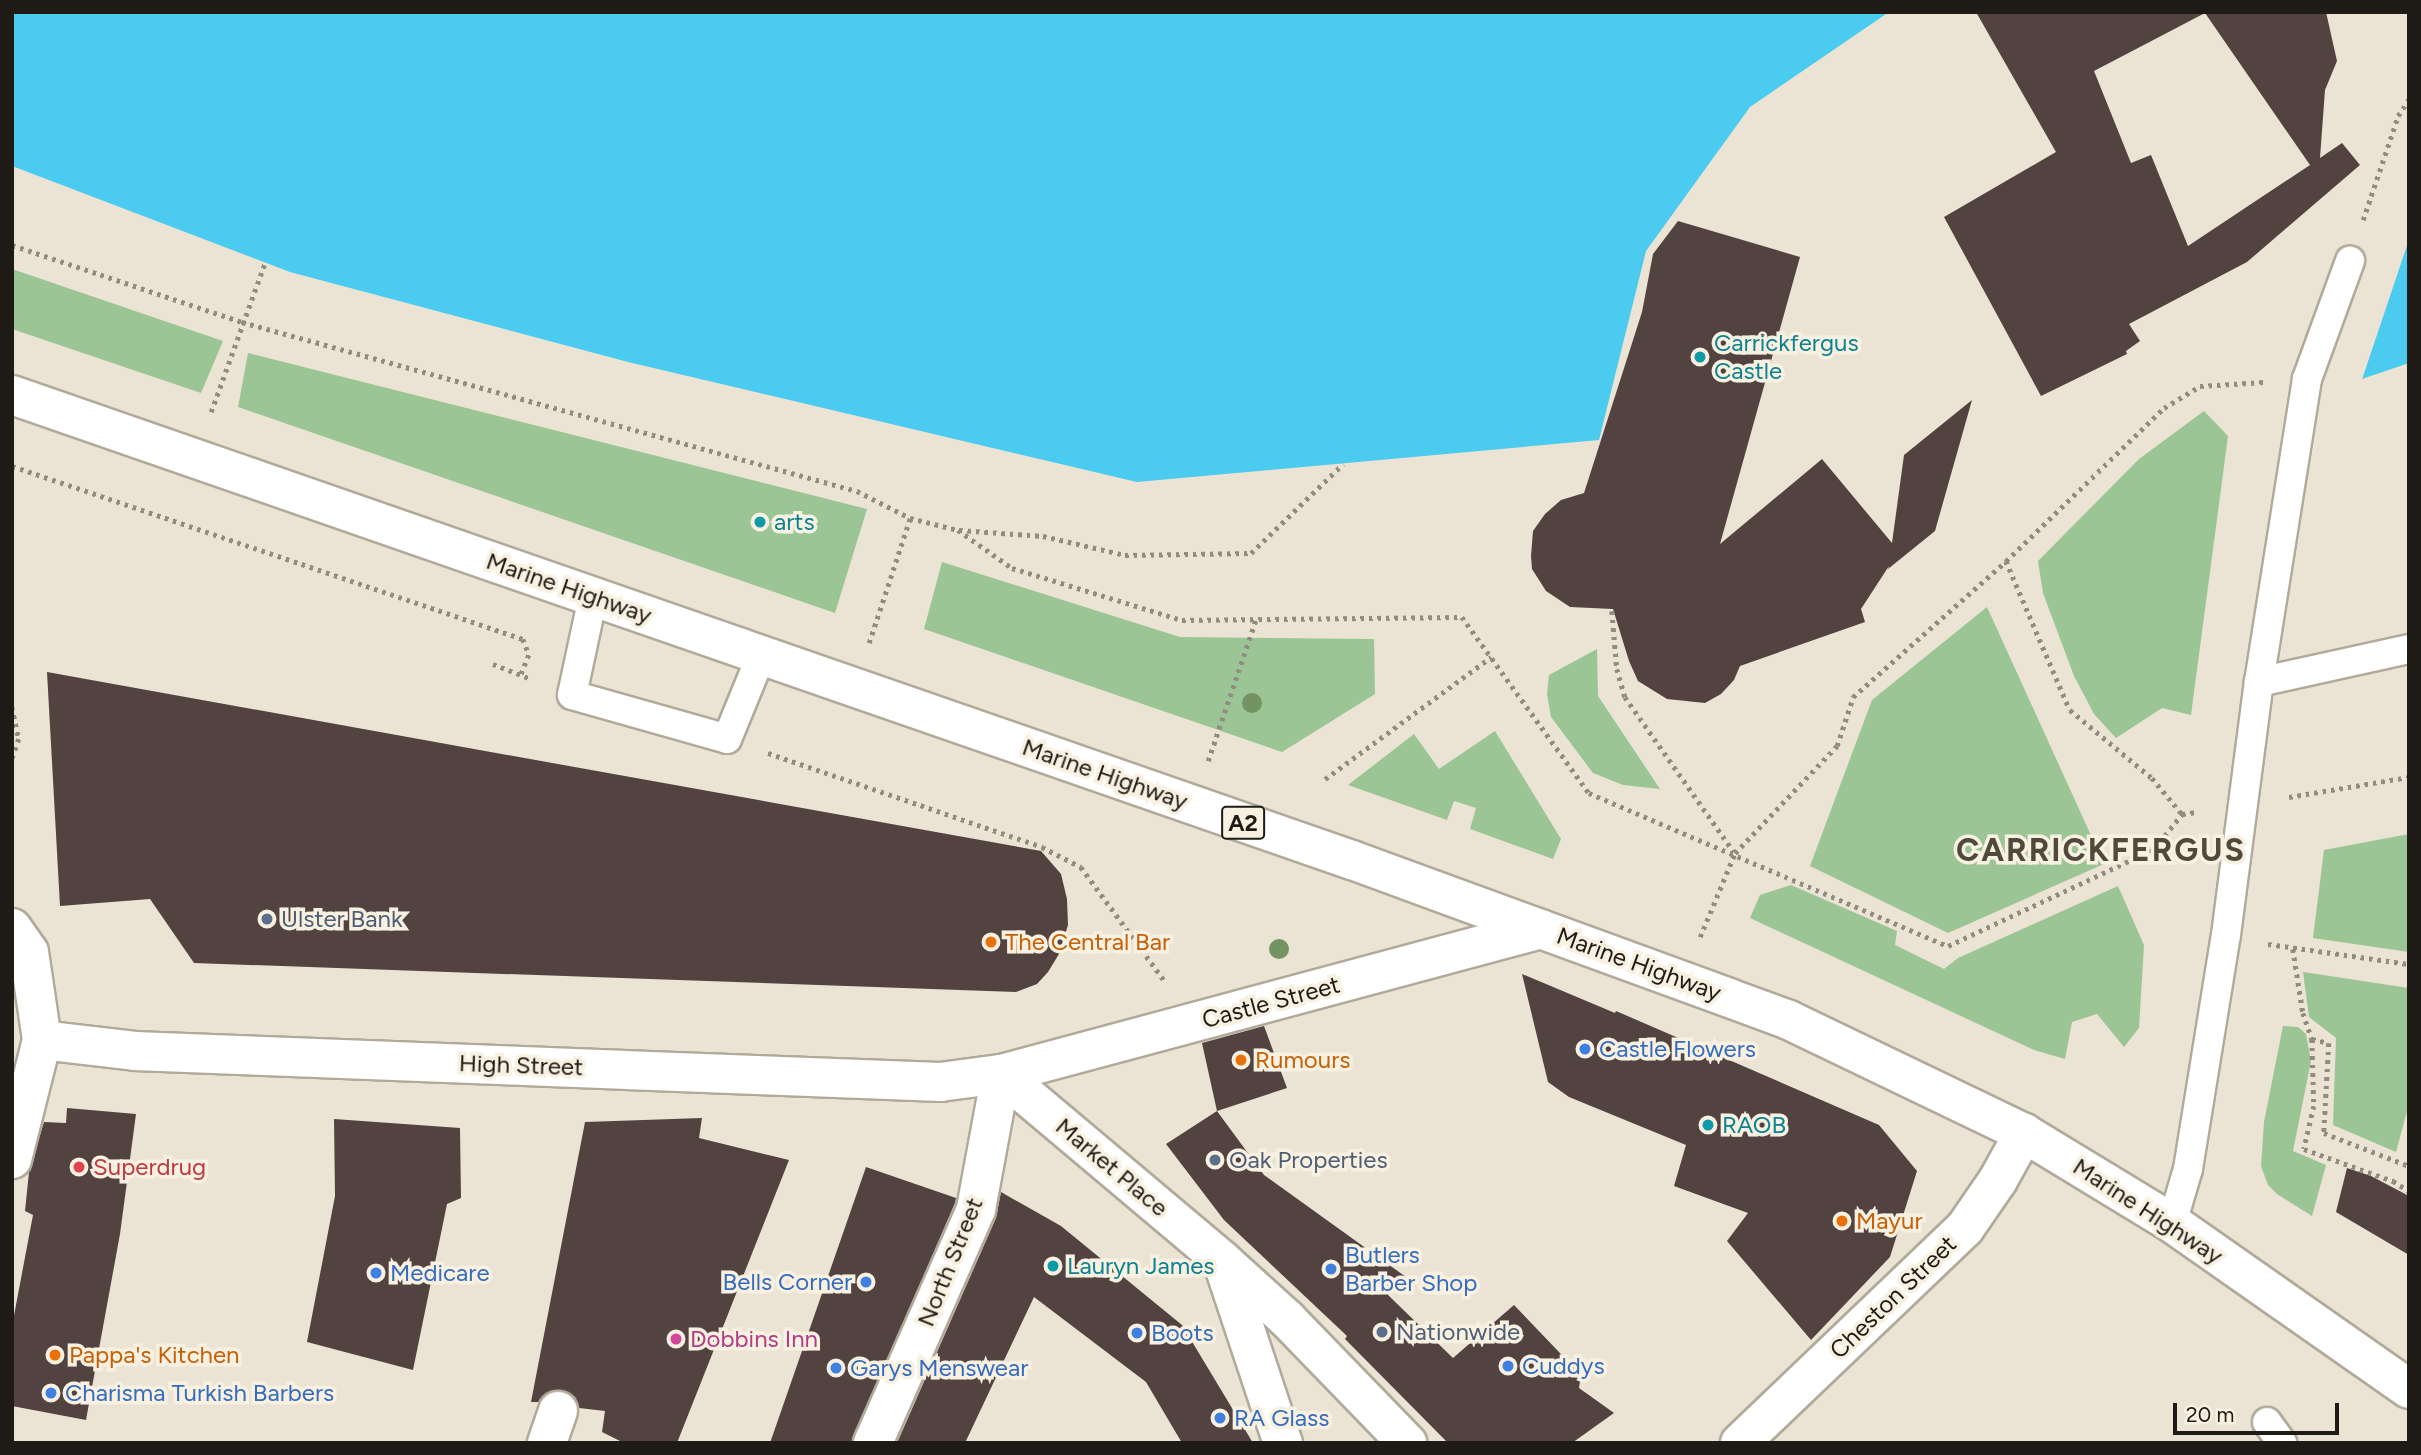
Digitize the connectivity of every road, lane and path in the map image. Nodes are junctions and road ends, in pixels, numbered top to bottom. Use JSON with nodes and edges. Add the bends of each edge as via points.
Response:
{"nodes":[{"id":1,"x":2409,"y":99,"type":"edge"},
{"id":2,"x":12,"y":245,"type":"edge"},
{"id":3,"x":2350,"y":261,"type":"joint"},
{"id":4,"x":265,"y":263,"type":"dead end"},
{"id":5,"x":242,"y":322,"type":"junction"},
{"id":6,"x":2307,"y":379,"type":"junction"},
{"id":7,"x":12,"y":396,"type":"edge"},
{"id":8,"x":195,"y":459,"type":"junction"},
{"id":9,"x":1343,"y":464,"type":"dead end"},
{"id":10,"x":12,"y":466,"type":"edge"},
{"id":11,"x":911,"y":517,"type":"junction"},
{"id":12,"x":958,"y":530,"type":"junction"},
{"id":13,"x":2006,"y":561,"type":"junction"},
{"id":14,"x":593,"y":597,"type":"junction"},
{"id":15,"x":1612,"y":611,"type":"dead end"},
{"id":16,"x":1256,"y":619,"type":"junction"},
{"id":17,"x":2409,"y":649,"type":"edge"},
{"id":18,"x":761,"y":656,"type":"junction"},
{"id":19,"x":1490,"y":657,"type":"junction"},
{"id":20,"x":521,"y":676,"type":"dead end"},
{"id":21,"x":2259,"y":682,"type":"junction"},
{"id":22,"x":854,"y":688,"type":"junction"},
{"id":23,"x":12,"y":707,"type":"edge"},
{"id":24,"x":727,"y":740,"type":"junction"},
{"id":25,"x":12,"y":760,"type":"edge"},
{"id":26,"x":2409,"y":777,"type":"edge"},
{"id":27,"x":1325,"y":779,"type":"dead end"},
{"id":28,"x":2242,"y":804,"type":"junction"},
{"id":29,"x":1192,"y":805,"type":"junction"},
{"id":30,"x":2182,"y":814,"type":"junction"},
{"id":31,"x":1735,"y":853,"type":"junction"},
{"id":32,"x":12,"y":928,"type":"edge"},
{"id":33,"x":1541,"y":929,"type":"junction"},
{"id":34,"x":2226,"y":935,"type":"junction"},
{"id":35,"x":2293,"y":949,"type":"junction"},
{"id":36,"x":2409,"y":964,"type":"edge"},
{"id":37,"x":1682,"y":979,"type":"junction"},
{"id":38,"x":1183,"y":1026,"type":"junction"},
{"id":39,"x":2312,"y":1039,"type":"junction"},
{"id":40,"x":42,"y":1040,"type":"junction"},
{"id":41,"x":1001,"y":1074,"type":"junction"},
{"id":42,"x":2024,"y":1133,"type":"junction"},
{"id":43,"x":12,"y":1159,"type":"edge"},
{"id":44,"x":2409,"y":1166,"type":"edge"},
{"id":45,"x":2409,"y":1191,"type":"edge"},
{"id":46,"x":2172,"y":1223,"type":"junction"},
{"id":47,"x":1223,"y":1261,"type":"junction"},
{"id":48,"x":2409,"y":1389,"type":"edge"},
{"id":49,"x":873,"y":1443,"type":"edge"},
{"id":50,"x":1283,"y":1443,"type":"edge"},
{"id":51,"x":1407,"y":1443,"type":"edge"},
{"id":52,"x":1740,"y":1443,"type":"edge"}],
"edges":[{"from":1,"to":3,"type":"path","via":[[2398,116]]},
{"from":2,"to":5,"type":"path"},
{"from":3,"to":6,"type":"lane"},
{"from":4,"to":5,"type":"path"},
{"from":5,"to":8,"type":"path"},
{"from":5,"to":11,"type":"path","via":[[857,491]]},
{"from":6,"to":13,"type":"path","via":[[2200,386],[2164,408]]},
{"from":6,"to":21,"type":"lane"},
{"from":7,"to":8,"type":"street","name":"Marine Highway","number":"A2"},
{"from":8,"to":14,"type":"street","name":"Marine Highway","number":"A2"},
{"from":9,"to":12,"type":"path","via":[[1251,553],[1125,555],[1043,536]]},
{"from":10,"to":20,"type":"path","via":[[523,639],[529,655]]},
{"from":11,"to":12,"type":"path"},
{"from":11,"to":22,"type":"path"},
{"from":12,"to":16,"type":"path","via":[[1013,568],[1182,620]]},
{"from":13,"to":30,"type":"path","via":[[2070,710],[2152,778]]},
{"from":13,"to":31,"type":"path","via":[[1853,698],[1836,746]]},
{"from":14,"to":18,"type":"street","name":"Marine Highway","number":"A2"},
{"from":14,"to":24,"type":"lane","via":[[572,695]]},
{"from":15,"to":31,"type":"path","via":[[1617,668],[1625,697]]},
{"from":16,"to":19,"type":"path","via":[[1462,617]]},
{"from":16,"to":29,"type":"path"},
{"from":17,"to":21,"type":"lane"},
{"from":18,"to":22,"type":"street","name":"Marine Highway","number":"A2"},
{"from":18,"to":24,"type":"lane"},
{"from":19,"to":27,"type":"path"},
{"from":19,"to":31,"type":"path","via":[[1589,793]]},
{"from":21,"to":28,"type":"lane"},
{"from":22,"to":29,"type":"street","name":"Marine Highway","number":"A2"},
{"from":23,"to":25,"type":"path","via":[[19,739]]},
{"from":24,"to":38,"type":"path","via":[[1042,847],[1081,867],[1179,1000]]},
{"from":26,"to":28,"type":"path"},
{"from":28,"to":30,"type":"path"},
{"from":28,"to":34,"type":"lane"},
{"from":29,"to":33,"type":"street","name":"Marine Highway","number":"A2"},
{"from":30,"to":31,"type":"path","via":[[2154,849],[1948,946]]},
{"from":31,"to":37,"type":"path"},
{"from":32,"to":40,"type":"street","via":[[29,952]]},
{"from":33,"to":37,"type":"street","name":"Marine Highway","number":"A2"},
{"from":33,"to":38,"type":"street","name":"Castle Street"},
{"from":34,"to":35,"type":"path"},
{"from":34,"to":46,"type":"lane","via":[[2188,1169]]},
{"from":35,"to":36,"type":"path"},
{"from":35,"to":39,"type":"path"},
{"from":37,"to":42,"type":"street","name":"Marine Highway","number":"A2","via":[[1789,1020]]},
{"from":38,"to":41,"type":"street","name":"Castle Street"},
{"from":39,"to":44,"type":"path","via":[[2329,1043],[2325,1133]]},
{"from":39,"to":45,"type":"path","via":[[2314,1106],[2304,1149]]},
{"from":40,"to":41,"type":"street","name":"High Street","via":[[135,1051],[940,1082]]},
{"from":40,"to":43,"type":"street"},
{"from":41,"to":47,"type":"street","name":"Market Place"},
{"from":41,"to":49,"type":"street","name":"North Street","via":[[976,1209]]},
{"from":42,"to":46,"type":"street","name":"Marine Highway","number":"A2"},
{"from":42,"to":52,"type":"street","name":"Cheston Street","via":[[1965,1228]]},
{"from":46,"to":48,"type":"street","name":"Marine Highway","number":"A2"},
{"from":47,"to":50,"type":"street"},
{"from":47,"to":51,"type":"street","name":"Market Place","via":[[1287,1319]]}]}
